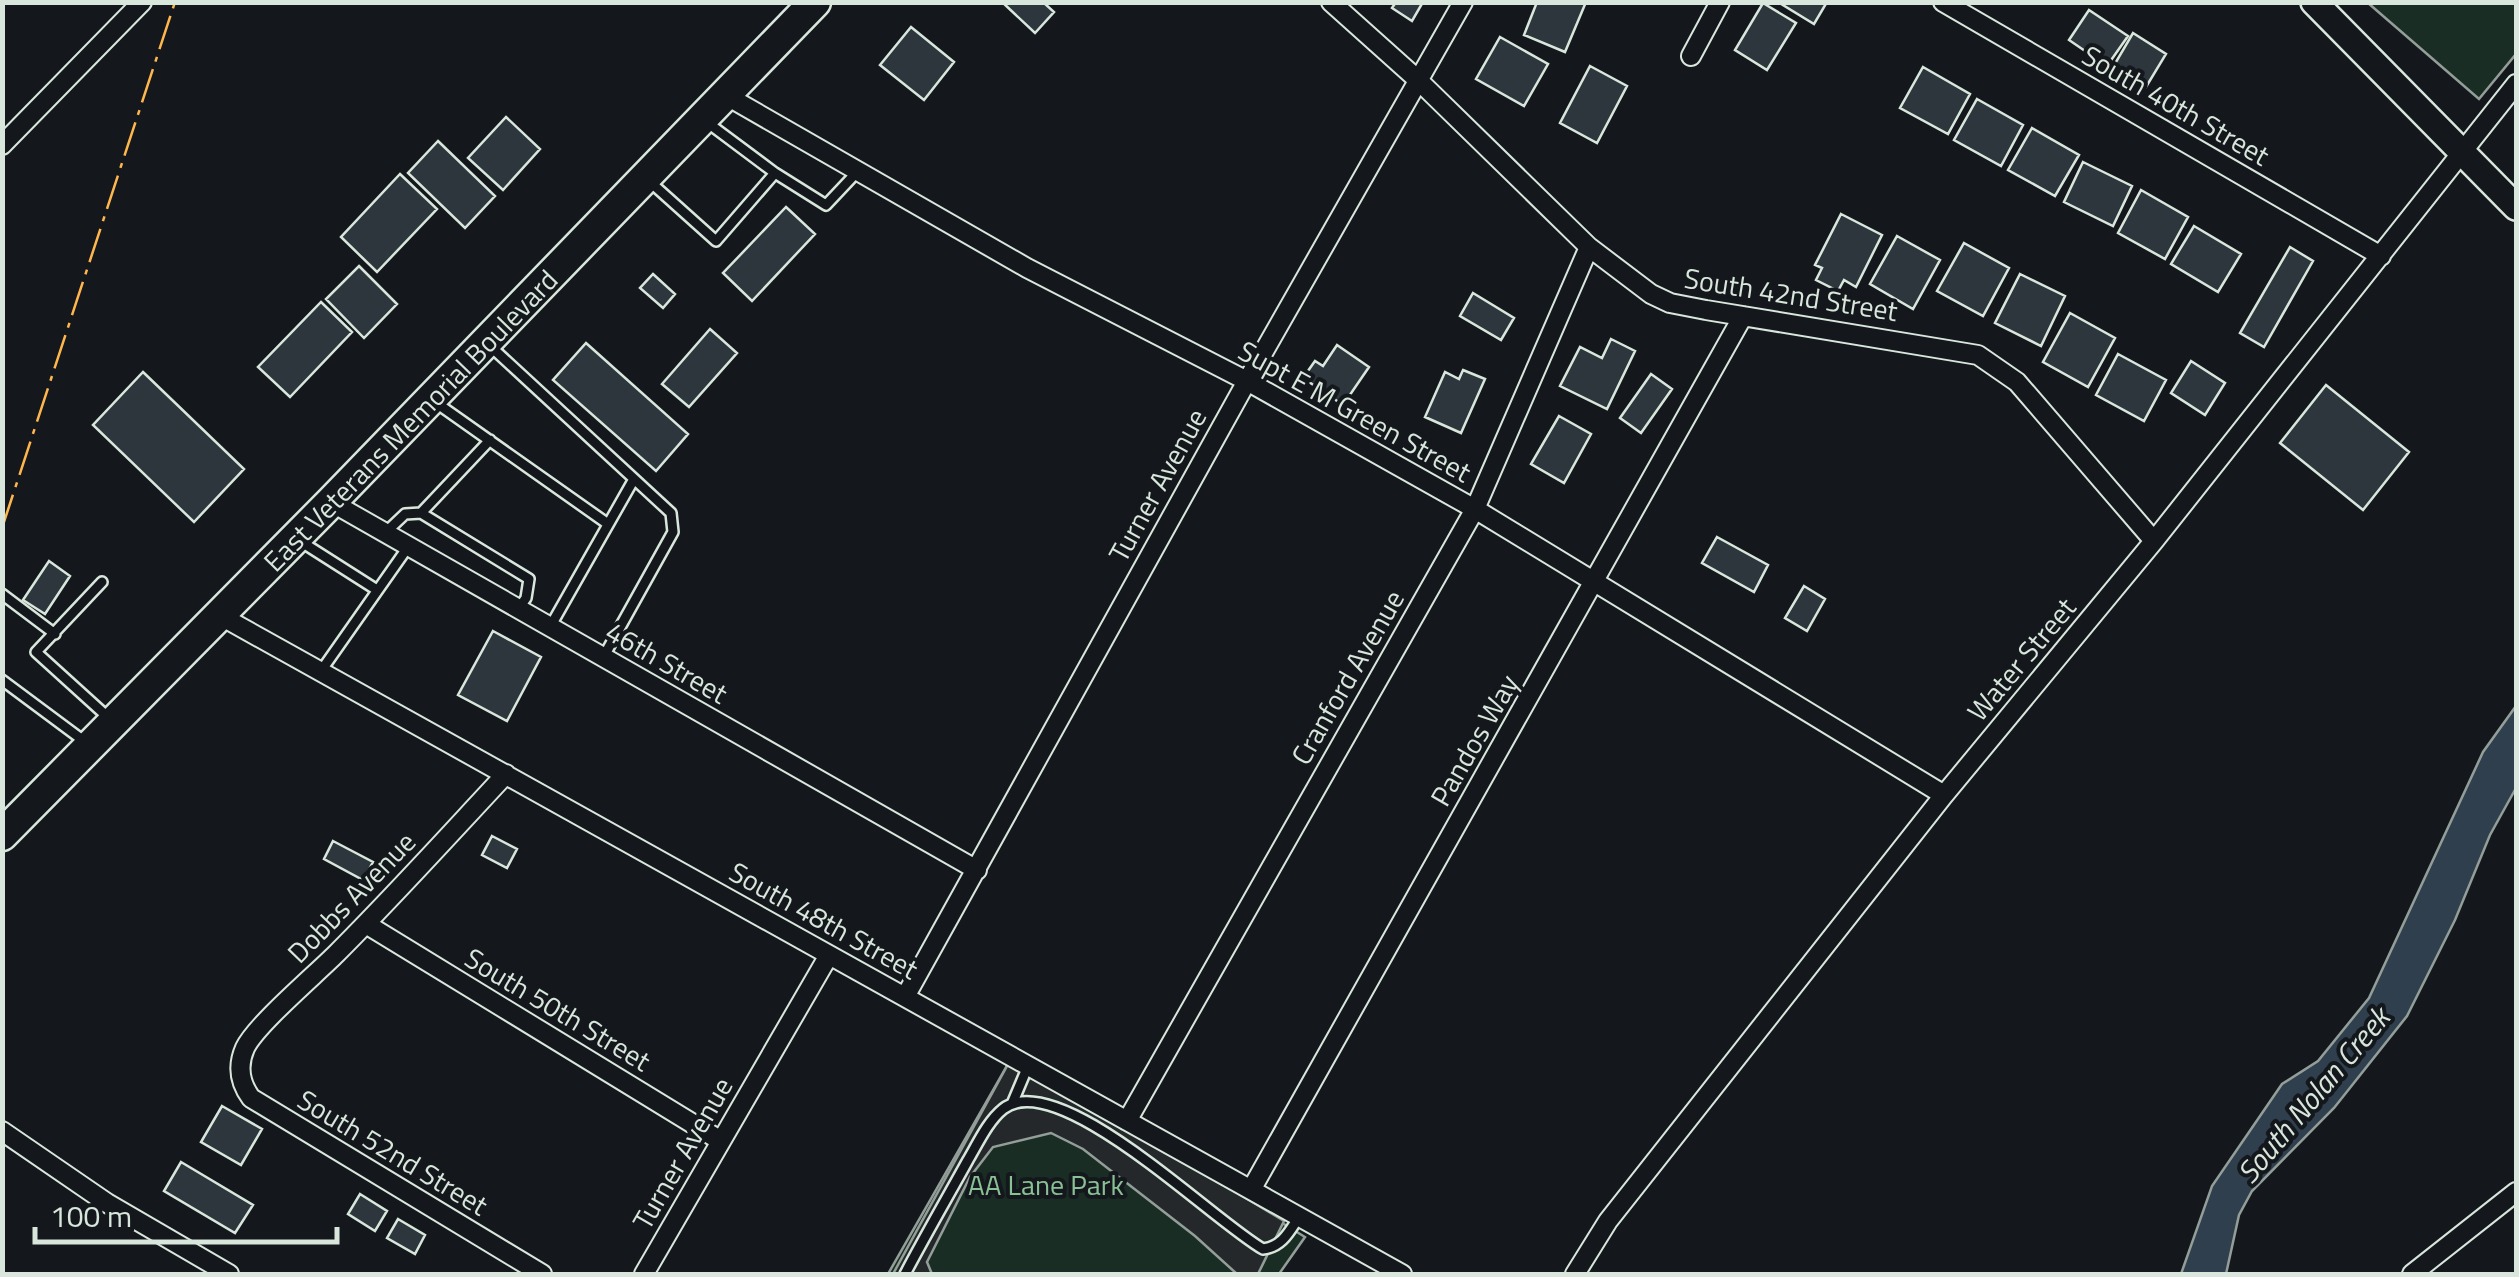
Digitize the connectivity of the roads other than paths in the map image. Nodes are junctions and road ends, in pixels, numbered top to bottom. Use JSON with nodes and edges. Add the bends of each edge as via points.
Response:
{"nodes":[{"id":1,"x":142,"y":2,"type":"edge"},
{"id":2,"x":816,"y":2,"type":"edge"},
{"id":3,"x":1331,"y":2,"type":"edge"},
{"id":4,"x":1462,"y":2,"type":"edge"},
{"id":5,"x":1720,"y":2,"type":"edge"},
{"id":6,"x":1943,"y":2,"type":"edge"},
{"id":7,"x":2314,"y":2,"type":"edge"},
{"id":8,"x":1691,"y":56,"type":"dead end"},
{"id":9,"x":1418,"y":80,"type":"junction"},
{"id":10,"x":2516,"y":84,"type":"edge"},
{"id":11,"x":727,"y":96,"type":"junction"},
{"id":12,"x":703,"y":119,"type":"junction"},
{"id":13,"x":2,"y":145,"type":"edge"},
{"id":14,"x":2462,"y":152,"type":"junction"},
{"id":15,"x":858,"y":171,"type":"junction"},
{"id":16,"x":774,"y":173,"type":"junction"},
{"id":17,"x":646,"y":178,"type":"junction"},
{"id":18,"x":2516,"y":207,"type":"edge"},
{"id":19,"x":1589,"y":247,"type":"junction"},
{"id":20,"x":2381,"y":256,"type":"junction"},
{"id":21,"x":1743,"y":316,"type":"junction"},
{"id":22,"x":486,"y":342,"type":"junction"},
{"id":23,"x":1247,"y":381,"type":"junction"},
{"id":24,"x":431,"y":399,"type":"junction"},
{"id":25,"x":490,"y":440,"type":"junction"},
{"id":26,"x":634,"y":479,"type":"junction"},
{"id":27,"x":331,"y":502,"type":"junction"},
{"id":28,"x":1474,"y":509,"type":"junction"},
{"id":29,"x":422,"y":512,"type":"junction"},
{"id":30,"x":608,"y":524,"type":"junction"},
{"id":31,"x":385,"y":534,"type":"junction"},
{"id":32,"x":295,"y":538,"type":"junction"},
{"id":33,"x":2154,"y":541,"type":"junction"},
{"id":34,"x":408,"y":547,"type":"junction"},
{"id":35,"x":102,"y":582,"type":"dead end"},
{"id":36,"x":1596,"y":582,"type":"junction"},
{"id":37,"x":377,"y":590,"type":"junction"},
{"id":38,"x":2,"y":594,"type":"edge"},
{"id":39,"x":518,"y":609,"type":"junction"},
{"id":40,"x":219,"y":614,"type":"junction"},
{"id":41,"x":550,"y":627,"type":"junction"},
{"id":42,"x":55,"y":634,"type":"junction"},
{"id":43,"x":603,"y":657,"type":"junction"},
{"id":44,"x":321,"y":672,"type":"junction"},
{"id":45,"x":2,"y":680,"type":"edge"},
{"id":46,"x":114,"y":722,"type":"junction"},
{"id":47,"x":90,"y":746,"type":"junction"},
{"id":48,"x":506,"y":774,"type":"junction"},
{"id":49,"x":1944,"y":795,"type":"junction"},
{"id":50,"x":2,"y":835,"type":"edge"},
{"id":51,"x":976,"y":870,"type":"junction"},
{"id":52,"x":366,"y":924,"type":"junction"},
{"id":53,"x":828,"y":954,"type":"junction"},
{"id":54,"x":905,"y":998,"type":"junction"},
{"id":55,"x":242,"y":1060,"type":"joint"},
{"id":56,"x":1028,"y":1066,"type":"junction"},
{"id":57,"x":1012,"y":1104,"type":"junction"},
{"id":58,"x":1127,"y":1121,"type":"junction"},
{"id":59,"x":2,"y":1131,"type":"edge"},
{"id":60,"x":721,"y":1141,"type":"junction"},
{"id":61,"x":1251,"y":1190,"type":"junction"},
{"id":62,"x":2516,"y":1192,"type":"edge"},
{"id":63,"x":1299,"y":1217,"type":"junction"},
{"id":64,"x":229,"y":1274,"type":"edge"},
{"id":65,"x":542,"y":1274,"type":"edge"},
{"id":66,"x":644,"y":1274,"type":"edge"},
{"id":67,"x":905,"y":1274,"type":"edge"},
{"id":68,"x":1402,"y":1274,"type":"edge"},
{"id":69,"x":1575,"y":1274,"type":"edge"},
{"id":70,"x":2413,"y":1274,"type":"edge"}],
"edges":[{"from":1,"to":13,"type":"street"},
{"from":2,"to":11,"type":"main road","name":"East Veterans Memorial Boulevard"},
{"from":3,"to":9,"type":"street","name":"South 42nd Street"},
{"from":4,"to":9,"type":"street","name":"Turner Avenue"},
{"from":5,"to":8,"type":"street"},
{"from":6,"to":20,"type":"street","name":"South 40th Street"},
{"from":7,"to":14,"type":"main road"},
{"from":9,"to":19,"type":"street","name":"South 42nd Street"},
{"from":9,"to":23,"type":"street","name":"Turner Avenue"},
{"from":10,"to":14,"type":"street","name":"Water Street"},
{"from":11,"to":12,"type":"main road","name":"East Veterans Memorial Boulevard"},
{"from":11,"to":15,"type":"street","name":"Supt E M Green Street"},
{"from":12,"to":16,"type":"lane"},
{"from":12,"to":17,"type":"main road","name":"East Veterans Memorial Boulevard"},
{"from":14,"to":18,"type":"main road"},
{"from":14,"to":20,"type":"street","name":"Water Street"},
{"from":15,"to":16,"type":"lane","via":[[826,205]]},
{"from":15,"to":23,"type":"street","name":"Supt E M Green Street","via":[[1027,268]]},
{"from":16,"to":17,"type":"lane","via":[[716,241]]},
{"from":17,"to":22,"type":"main road","name":"East Veterans Memorial Boulevard"},
{"from":19,"to":21,"type":"street","name":"South 42nd Street","via":[[1670,304]]},
{"from":19,"to":28,"type":"street","name":"Cranford Avenue"},
{"from":20,"to":33,"type":"street","name":"Water Street"},
{"from":21,"to":33,"type":"street","name":"South 42nd Street","via":[[1978,354],[2016,382]]},
{"from":21,"to":36,"type":"street","name":"Pandos Way"},
{"from":22,"to":24,"type":"main road","name":"East Veterans Memorial Boulevard"},
{"from":22,"to":26,"type":"lane"},
{"from":23,"to":28,"type":"street","name":"Supt E M Green Street"},
{"from":23,"to":51,"type":"street","name":"Turner Avenue"},
{"from":24,"to":25,"type":"lane"},
{"from":24,"to":27,"type":"main road","name":"East Veterans Memorial Boulevard"},
{"from":25,"to":29,"type":"lane"},
{"from":25,"to":30,"type":"lane"},
{"from":26,"to":30,"type":"lane"},
{"from":26,"to":43,"type":"lane","via":[[670,513],[673,532]]},
{"from":27,"to":31,"type":"street","name":"46th Street"},
{"from":27,"to":32,"type":"main road","name":"East Veterans Memorial Boulevard"},
{"from":28,"to":36,"type":"street","name":"Supt E M Green Street"},
{"from":28,"to":58,"type":"street","name":"Cranford Avenue"},
{"from":29,"to":31,"type":"lane","via":[[405,514]]},
{"from":29,"to":39,"type":"lane","via":[[529,580]]},
{"from":30,"to":41,"type":"lane"},
{"from":31,"to":34,"type":"street","name":"46th Street"},
{"from":32,"to":37,"type":"lane"},
{"from":32,"to":40,"type":"main road","name":"East Veterans Memorial Boulevard"},
{"from":33,"to":49,"type":"street","name":"Water Street"},
{"from":34,"to":37,"type":"lane"},
{"from":34,"to":39,"type":"street","name":"46th Street"},
{"from":35,"to":42,"type":"lane"},
{"from":36,"to":49,"type":"street","name":"Supt E M Green Street"},
{"from":36,"to":61,"type":"street","name":"Pandos Way"},
{"from":37,"to":44,"type":"lane"},
{"from":38,"to":42,"type":"lane"},
{"from":39,"to":41,"type":"street","name":"46th Street"},
{"from":40,"to":44,"type":"street","name":"South 48th Street"},
{"from":40,"to":46,"type":"main road","name":"East Veterans Memorial Boulevard"},
{"from":41,"to":43,"type":"street","name":"46th Street"},
{"from":42,"to":46,"type":"lane","via":[[36,652]]},
{"from":43,"to":51,"type":"street","name":"46th Street"},
{"from":44,"to":48,"type":"street","name":"South 48th Street"},
{"from":45,"to":47,"type":"lane"},
{"from":46,"to":47,"type":"main road","name":"East Veterans Memorial Boulevard"},
{"from":47,"to":50,"type":"main road","name":"East Veterans Memorial Boulevard"},
{"from":48,"to":52,"type":"street","name":"Dobbs Avenue"},
{"from":48,"to":53,"type":"street","name":"South 48th Street"},
{"from":49,"to":69,"type":"street","name":"Water Street","via":[[1608,1221]]},
{"from":51,"to":54,"type":"street","name":"Turner Avenue"},
{"from":52,"to":55,"type":"street","name":"Dobbs Avenue","via":[[262,1026]]},
{"from":52,"to":60,"type":"street","name":"South 50th Street"},
{"from":53,"to":54,"type":"street","name":"South 48th Street"},
{"from":53,"to":60,"type":"street","name":"Turner Avenue"},
{"from":54,"to":56,"type":"street","name":"South 48th Street"},
{"from":55,"to":65,"type":"street","name":"South 52nd Street","via":[[240,1074],[252,1098]]},
{"from":56,"to":57,"type":"lane"},
{"from":56,"to":58,"type":"street","name":"South 48th Street"},
{"from":57,"to":63,"type":"lane","via":[[1038,1100],[1090,1124],[1263,1249],[1281,1242]]},
{"from":57,"to":67,"type":"lane","via":[[984,1133]]},
{"from":58,"to":61,"type":"street","name":"South 48th Street"},
{"from":59,"to":64,"type":"street","via":[[107,1204]]},
{"from":60,"to":66,"type":"street","name":"Turner Avenue"},
{"from":61,"to":63,"type":"street","name":"South 48th Street"},
{"from":62,"to":70,"type":"street"},
{"from":63,"to":68,"type":"street","name":"South 48th Street"}]}
